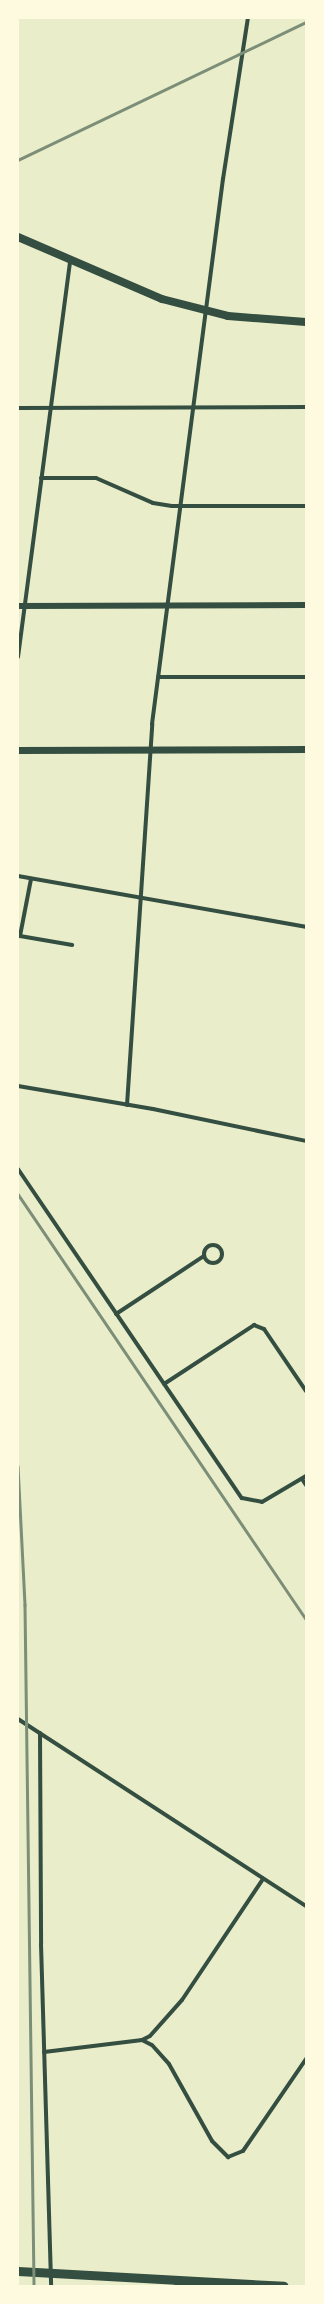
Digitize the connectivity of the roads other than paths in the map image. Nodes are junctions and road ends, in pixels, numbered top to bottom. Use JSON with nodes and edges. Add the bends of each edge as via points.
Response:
{"nodes":[{"id":1,"x":248,"y":18,"type":"edge"},
{"id":2,"x":18,"y":237,"type":"edge"},
{"id":3,"x":70,"y":259,"type":"junction"},
{"id":4,"x":206,"y":312,"type":"junction"},
{"id":5,"x":306,"y":322,"type":"edge"},
{"id":6,"x":194,"y":407,"type":"junction"},
{"id":7,"x":306,"y":407,"type":"edge"},
{"id":8,"x":18,"y":408,"type":"edge"},
{"id":9,"x":50,"y":408,"type":"junction"},
{"id":10,"x":41,"y":478,"type":"junction"},
{"id":11,"x":181,"y":506,"type":"junction"},
{"id":12,"x":306,"y":506,"type":"edge"},
{"id":13,"x":167,"y":605,"type":"junction"},
{"id":14,"x":306,"y":605,"type":"edge"},
{"id":15,"x":21,"y":606,"type":"edge"},
{"id":16,"x":18,"y":657,"type":"edge"},
{"id":17,"x":158,"y":677,"type":"junction"},
{"id":18,"x":306,"y":677,"type":"edge"},
{"id":19,"x":150,"y":749,"type":"junction"},
{"id":20,"x":306,"y":749,"type":"edge"},
{"id":21,"x":18,"y":750,"type":"edge"},
{"id":22,"x":18,"y":876,"type":"edge"},
{"id":23,"x":31,"y":878,"type":"junction"},
{"id":24,"x":142,"y":898,"type":"junction"},
{"id":25,"x":306,"y":927,"type":"edge"},
{"id":26,"x":72,"y":944,"type":"dead end"},
{"id":27,"x":18,"y":1086,"type":"edge"},
{"id":28,"x":127,"y":1105,"type":"junction"},
{"id":29,"x":306,"y":1141,"type":"edge"},
{"id":30,"x":18,"y":1169,"type":"edge"},
{"id":31,"x":204,"y":1256,"type":"junction"},
{"id":32,"x":116,"y":1314,"type":"junction"},
{"id":33,"x":164,"y":1384,"type":"junction"},
{"id":34,"x":306,"y":1391,"type":"edge"},
{"id":35,"x":304,"y":1478,"type":"edge"},
{"id":36,"x":306,"y":1485,"type":"edge"},
{"id":37,"x":18,"y":1719,"type":"edge"},
{"id":38,"x":40,"y":1733,"type":"junction"},
{"id":39,"x":263,"y":1879,"type":"junction"},
{"id":40,"x":306,"y":1906,"type":"edge"},
{"id":41,"x":142,"y":2040,"type":"junction"},
{"id":42,"x":44,"y":2052,"type":"junction"},
{"id":43,"x":306,"y":2059,"type":"edge"},
{"id":44,"x":18,"y":2271,"type":"edge"},
{"id":45,"x":51,"y":2273,"type":"junction"},
{"id":46,"x":173,"y":2280,"type":"junction"},
{"id":47,"x":230,"y":2285,"type":"edge"},
{"id":48,"x":51,"y":2286,"type":"edge"},
{"id":49,"x":182,"y":2286,"type":"edge"},
{"id":50,"x":284,"y":2286,"type":"edge"}],
"edges":[{"from":1,"to":4,"type":"street"},
{"from":2,"to":3,"type":"main road"},
{"from":3,"to":4,"type":"main road","via":[[162,299]]},
{"from":3,"to":9,"type":"street"},
{"from":4,"to":5,"type":"main road","via":[[265,321]]},
{"from":4,"to":6,"type":"street"},
{"from":6,"to":7,"type":"street"},
{"from":6,"to":9,"type":"street"},
{"from":6,"to":11,"type":"street"},
{"from":8,"to":9,"type":"street"},
{"from":9,"to":10,"type":"street"},
{"from":10,"to":11,"type":"street","via":[[96,478],[153,503]]},
{"from":10,"to":15,"type":"street"},
{"from":11,"to":12,"type":"street"},
{"from":11,"to":13,"type":"street"},
{"from":13,"to":14,"type":"street"},
{"from":13,"to":15,"type":"street"},
{"from":13,"to":17,"type":"street"},
{"from":15,"to":16,"type":"street"},
{"from":17,"to":18,"type":"street"},
{"from":17,"to":19,"type":"street"},
{"from":19,"to":20,"type":"main road"},
{"from":19,"to":21,"type":"main road"},
{"from":19,"to":24,"type":"street"},
{"from":22,"to":23,"type":"street"},
{"from":23,"to":24,"type":"street"},
{"from":23,"to":26,"type":"street","via":[[20,936]]},
{"from":24,"to":25,"type":"street"},
{"from":24,"to":28,"type":"street"},
{"from":27,"to":28,"type":"street"},
{"from":28,"to":29,"type":"street"},
{"from":30,"to":32,"type":"street"},
{"from":31,"to":31,"type":"street","via":[[209,1262],[217,1263],[223,1253],[219,1246],[212,1244],[205,1249]]},
{"from":31,"to":32,"type":"street"},
{"from":32,"to":33,"type":"street"},
{"from":33,"to":34,"type":"street","via":[[254,1325],[264,1329]]},
{"from":33,"to":35,"type":"street","via":[[242,1498],[262,1502]]},
{"from":35,"to":36,"type":"street"},
{"from":37,"to":38,"type":"street"},
{"from":38,"to":39,"type":"street"},
{"from":38,"to":42,"type":"street"},
{"from":39,"to":40,"type":"street"},
{"from":39,"to":41,"type":"street","via":[[171,2016]]},
{"from":41,"to":42,"type":"street"},
{"from":41,"to":43,"type":"street","via":[[152,2045],[165,2059],[212,2141],[223,2155],[231,2158],[243,2151]]},
{"from":42,"to":45,"type":"street"},
{"from":44,"to":45,"type":"highway"},
{"from":45,"to":46,"type":"highway"},
{"from":45,"to":48,"type":"street"},
{"from":46,"to":47,"type":"highway"},
{"from":46,"to":49,"type":"street"},
{"from":47,"to":50,"type":"highway"}]}
